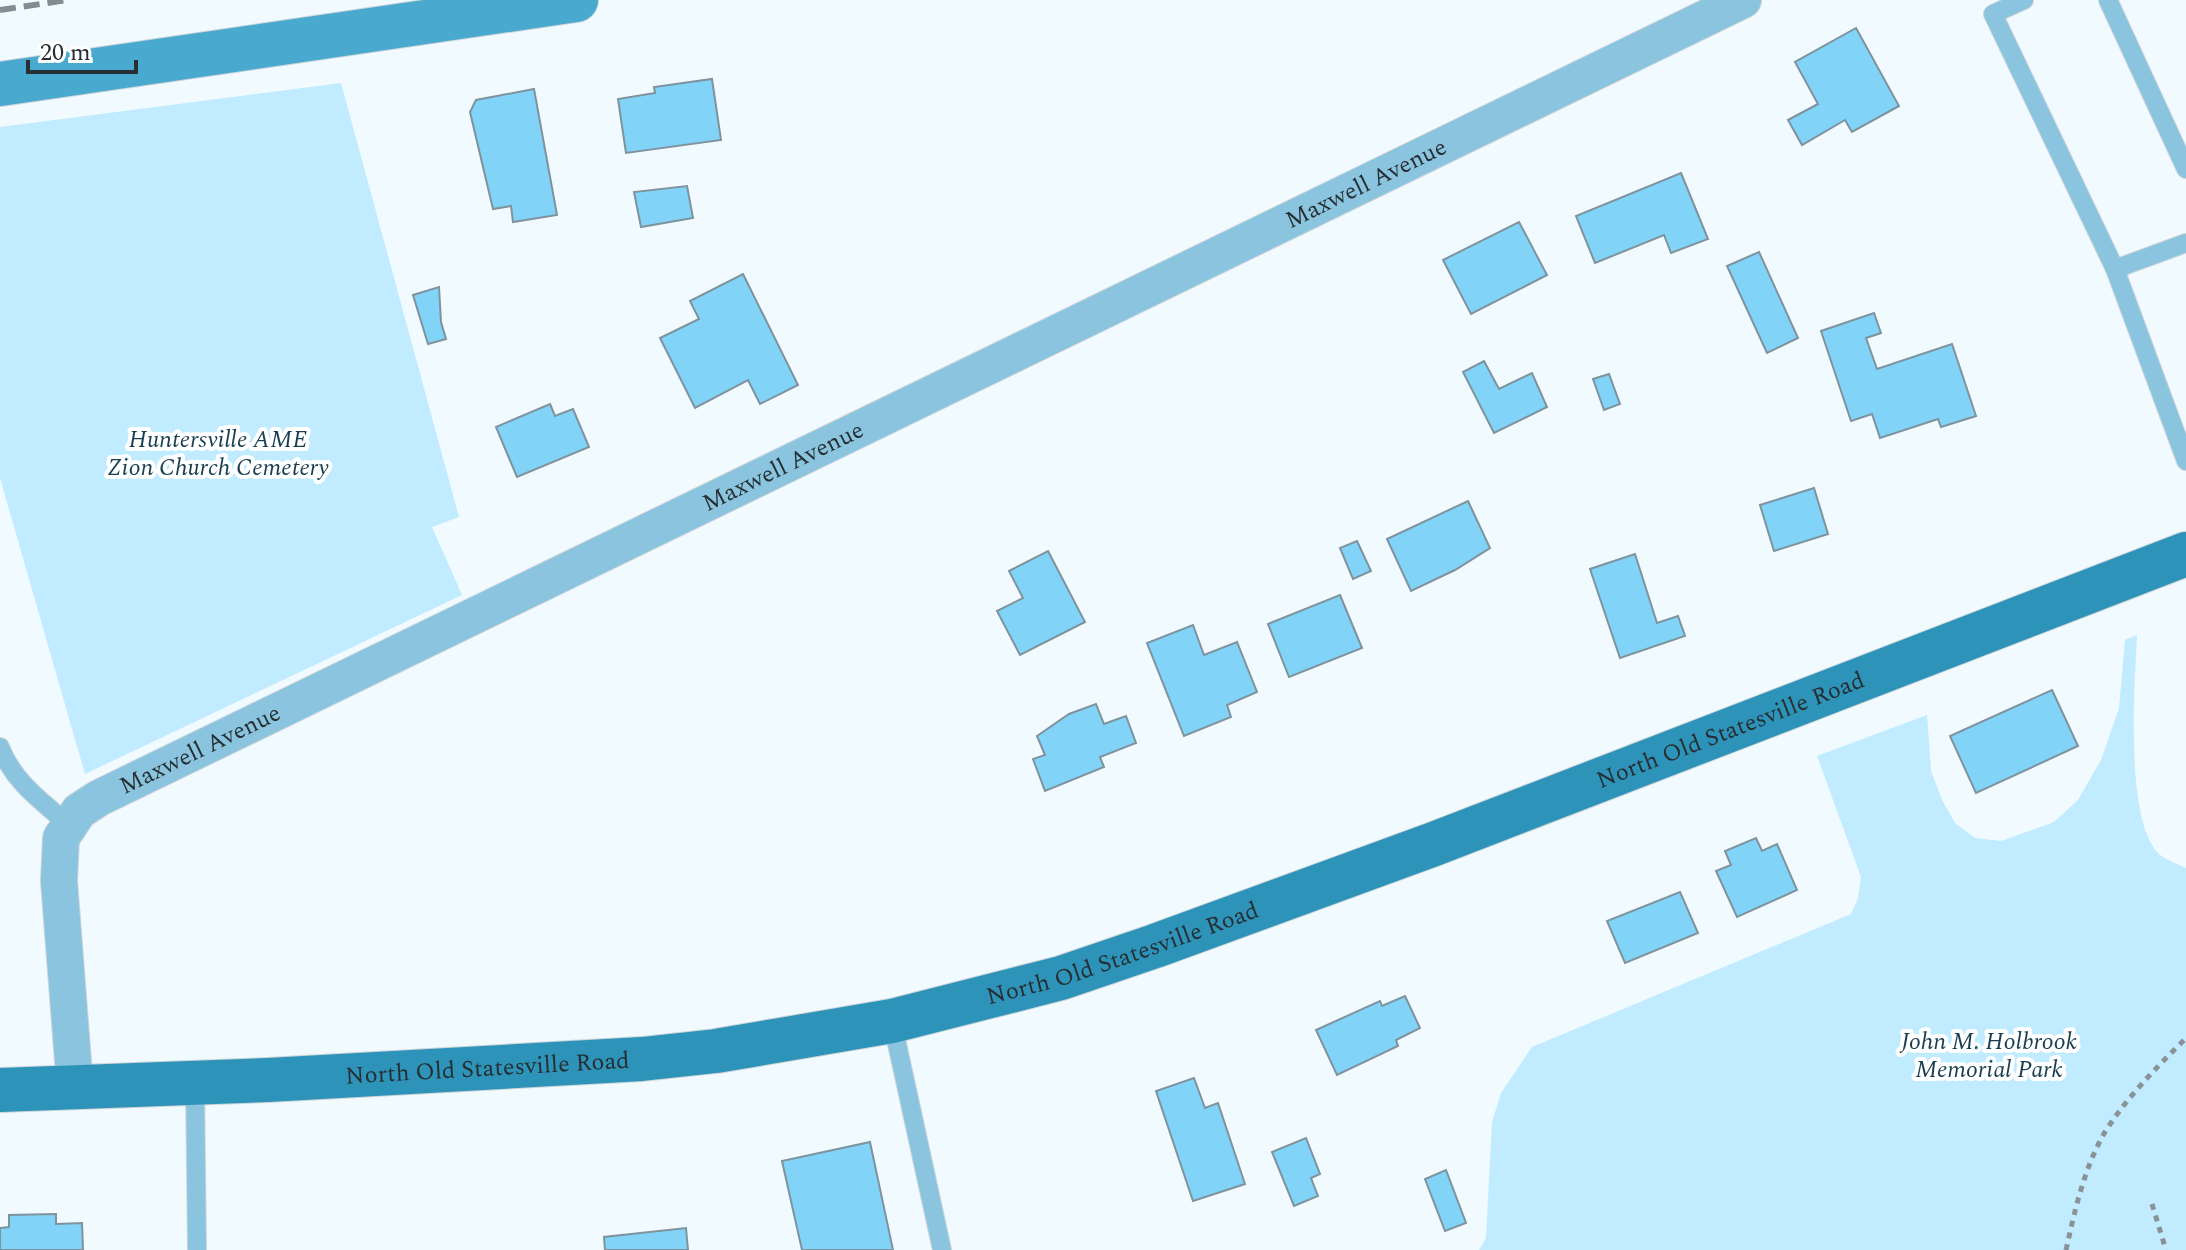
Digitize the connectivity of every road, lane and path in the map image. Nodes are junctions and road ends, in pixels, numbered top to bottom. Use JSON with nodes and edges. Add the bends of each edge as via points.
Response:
{"nodes":[{"id":1,"x":576,"y":0,"type":"edge"},
{"id":2,"x":1743,"y":0,"type":"edge"},
{"id":3,"x":2024,"y":0,"type":"edge"},
{"id":4,"x":2108,"y":0,"type":"edge"},
{"id":5,"x":0,"y":84,"type":"edge"},
{"id":6,"x":2186,"y":169,"type":"edge"},
{"id":7,"x":2186,"y":243,"type":"edge"},
{"id":8,"x":2115,"y":269,"type":"junction"},
{"id":9,"x":2186,"y":461,"type":"edge"},
{"id":10,"x":2186,"y":554,"type":"edge"},
{"id":11,"x":0,"y":747,"type":"edge"},
{"id":12,"x":68,"y":824,"type":"junction"},
{"id":13,"x":892,"y":1021,"type":"junction"},
{"id":14,"x":2186,"y":1038,"type":"edge"},
{"id":15,"x":195,"y":1083,"type":"junction"},
{"id":16,"x":75,"y":1087,"type":"junction"},
{"id":17,"x":0,"y":1090,"type":"edge"},
{"id":18,"x":2152,"y":1204,"type":"dead end"},
{"id":19,"x":197,"y":1250,"type":"edge"},
{"id":20,"x":942,"y":1250,"type":"edge"},
{"id":21,"x":2066,"y":1250,"type":"edge"},
{"id":22,"x":2166,"y":1250,"type":"edge"}],
"edges":[{"from":1,"to":5,"type":"street"},
{"from":2,"to":12,"type":"street","name":"Maxwell Avenue","via":[[99,798]]},
{"from":3,"to":8,"type":"lane","via":[[1993,14]]},
{"from":4,"to":6,"type":"lane"},
{"from":7,"to":8,"type":"lane"},
{"from":8,"to":9,"type":"lane"},
{"from":10,"to":13,"type":"main road","name":"North Old Statesville Road","via":[[1168,942],[1061,978]]},
{"from":11,"to":12,"type":"lane","via":[[7,765],[30,792]]},
{"from":12,"to":16,"type":"street","via":[[61,838],[59,881]]},
{"from":13,"to":15,"type":"main road","name":"North Old Statesville Road","via":[[642,1059]]},
{"from":13,"to":20,"type":"lane"},
{"from":14,"to":21,"type":"path","via":[[2105,1133],[2079,1194]]},
{"from":15,"to":16,"type":"main road","name":"North Old Statesville Road"},
{"from":15,"to":19,"type":"lane"},
{"from":16,"to":17,"type":"main road","name":"North Old Statesville Road"},
{"from":18,"to":22,"type":"path"}]}
